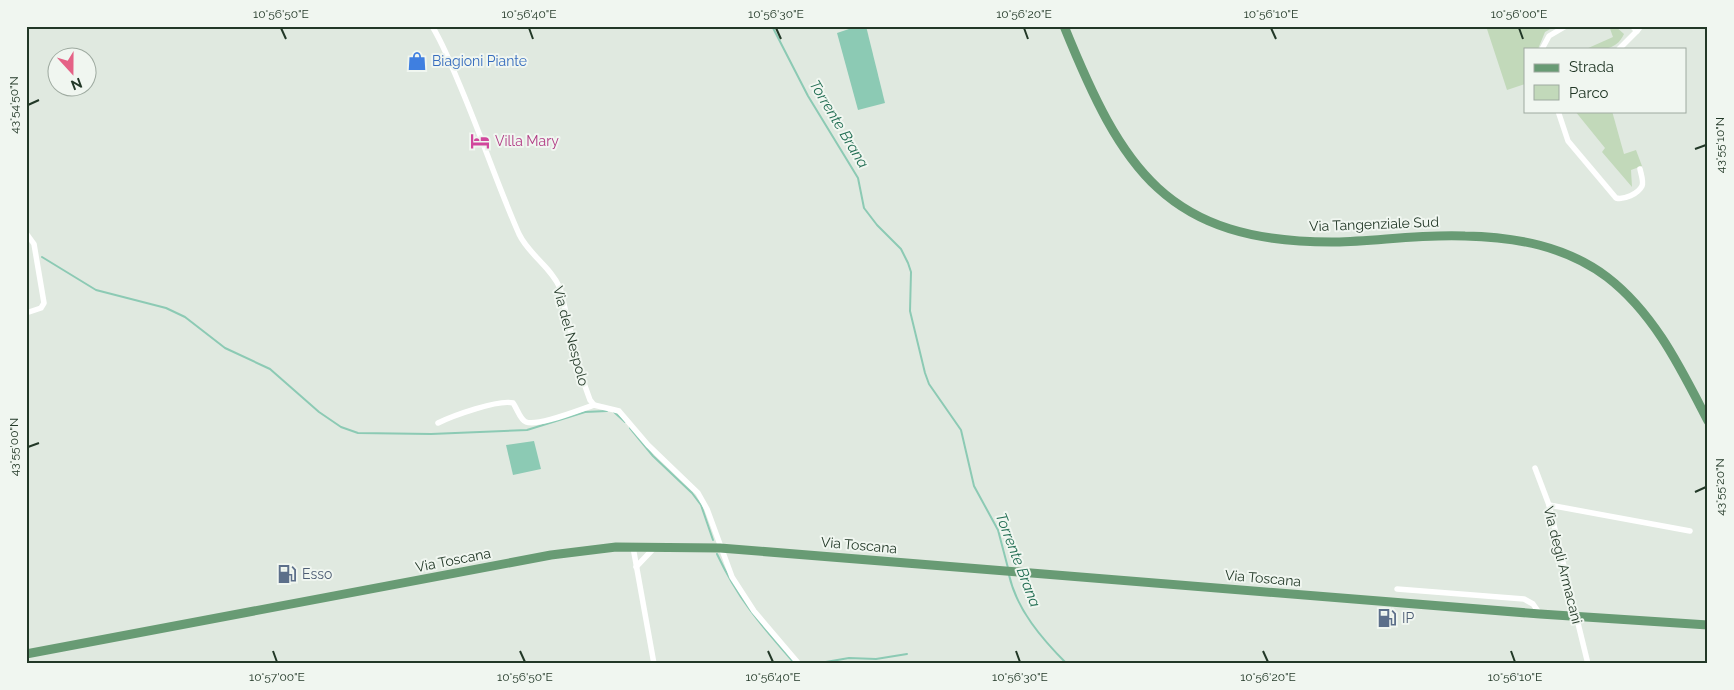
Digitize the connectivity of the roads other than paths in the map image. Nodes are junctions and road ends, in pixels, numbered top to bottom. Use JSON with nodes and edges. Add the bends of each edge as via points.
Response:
{"nodes":[{"id":1,"x":432,"y":26,"type":"edge"},
{"id":2,"x":1064,"y":26,"type":"edge"},
{"id":3,"x":1566,"y":26,"type":"edge"},
{"id":4,"x":1636,"y":28,"type":"edge"},
{"id":5,"x":1543,"y":48,"type":"edge"},
{"id":6,"x":1620,"y":48,"type":"edge"},
{"id":7,"x":1558,"y":112,"type":"edge"},
{"id":8,"x":1640,"y":169,"type":"dead end"},
{"id":9,"x":26,"y":234,"type":"edge"},
{"id":10,"x":26,"y":313,"type":"edge"},
{"id":11,"x":594,"y":405,"type":"junction"},
{"id":12,"x":1708,"y":421,"type":"edge"},
{"id":13,"x":438,"y":423,"type":"dead end"},
{"id":14,"x":1535,"y":468,"type":"dead end"},
{"id":15,"x":1549,"y":505,"type":"junction"},
{"id":16,"x":1690,"y":531,"type":"dead end"},
{"id":17,"x":655,"y":546,"type":"junction"},
{"id":18,"x":633,"y":547,"type":"junction"},
{"id":19,"x":720,"y":548,"type":"junction"},
{"id":20,"x":636,"y":566,"type":"junction"},
{"id":21,"x":1397,"y":589,"type":"dead end"},
{"id":22,"x":1540,"y":614,"type":"junction"},
{"id":23,"x":1576,"y":616,"type":"junction"},
{"id":24,"x":1708,"y":626,"type":"edge"},
{"id":25,"x":26,"y":654,"type":"edge"},
{"id":26,"x":654,"y":664,"type":"edge"},
{"id":27,"x":800,"y":664,"type":"edge"},
{"id":28,"x":1588,"y":664,"type":"edge"}],
"edges":[{"from":1,"to":11,"type":"street","name":"Via del Nespolo","via":[[448,53],[519,234],[530,253],[560,288],[587,396]]},
{"from":2,"to":12,"type":"main road","name":"Via Tangenziale Sud","via":[[1095,99],[1124,149],[1148,180],[1180,206],[1216,224],[1269,238],[1337,242],[1487,236],[1532,243],[1566,254],[1609,278],[1644,313],[1672,354]]},
{"from":3,"to":5,"type":"street","via":[[1549,36]]},
{"from":4,"to":6,"type":"street"},
{"from":7,"to":8,"type":"street","via":[[1568,141],[1616,198],[1624,199],[1640,188]]},
{"from":9,"to":10,"type":"street","via":[[34,244],[44,303],[41,308]]},
{"from":11,"to":13,"type":"street","via":[[529,423],[513,403],[504,402]]},
{"from":11,"to":19,"type":"street","via":[[620,411],[648,445],[698,493]]},
{"from":14,"to":15,"type":"street","name":"Via degli Armacani"},
{"from":15,"to":16,"type":"street"},
{"from":15,"to":23,"type":"street","name":"Via degli Armacani"},
{"from":17,"to":18,"type":"main road","name":"Via Toscana"},
{"from":17,"to":19,"type":"main road","name":"Via Toscana"},
{"from":17,"to":20,"type":"street"},
{"from":18,"to":20,"type":"street"},
{"from":18,"to":25,"type":"main road","name":"Via Toscana","via":[[551,555]]},
{"from":19,"to":22,"type":"main road","name":"Via Toscana"},
{"from":19,"to":27,"type":"street","via":[[746,600]]},
{"from":20,"to":26,"type":"street"},
{"from":21,"to":22,"type":"street","via":[[1520,598],[1530,602]]},
{"from":22,"to":23,"type":"main road","name":"Via Toscana"},
{"from":23,"to":24,"type":"main road","name":"Via Toscana"},
{"from":23,"to":28,"type":"street","name":"Via degli Armacani"}]}
